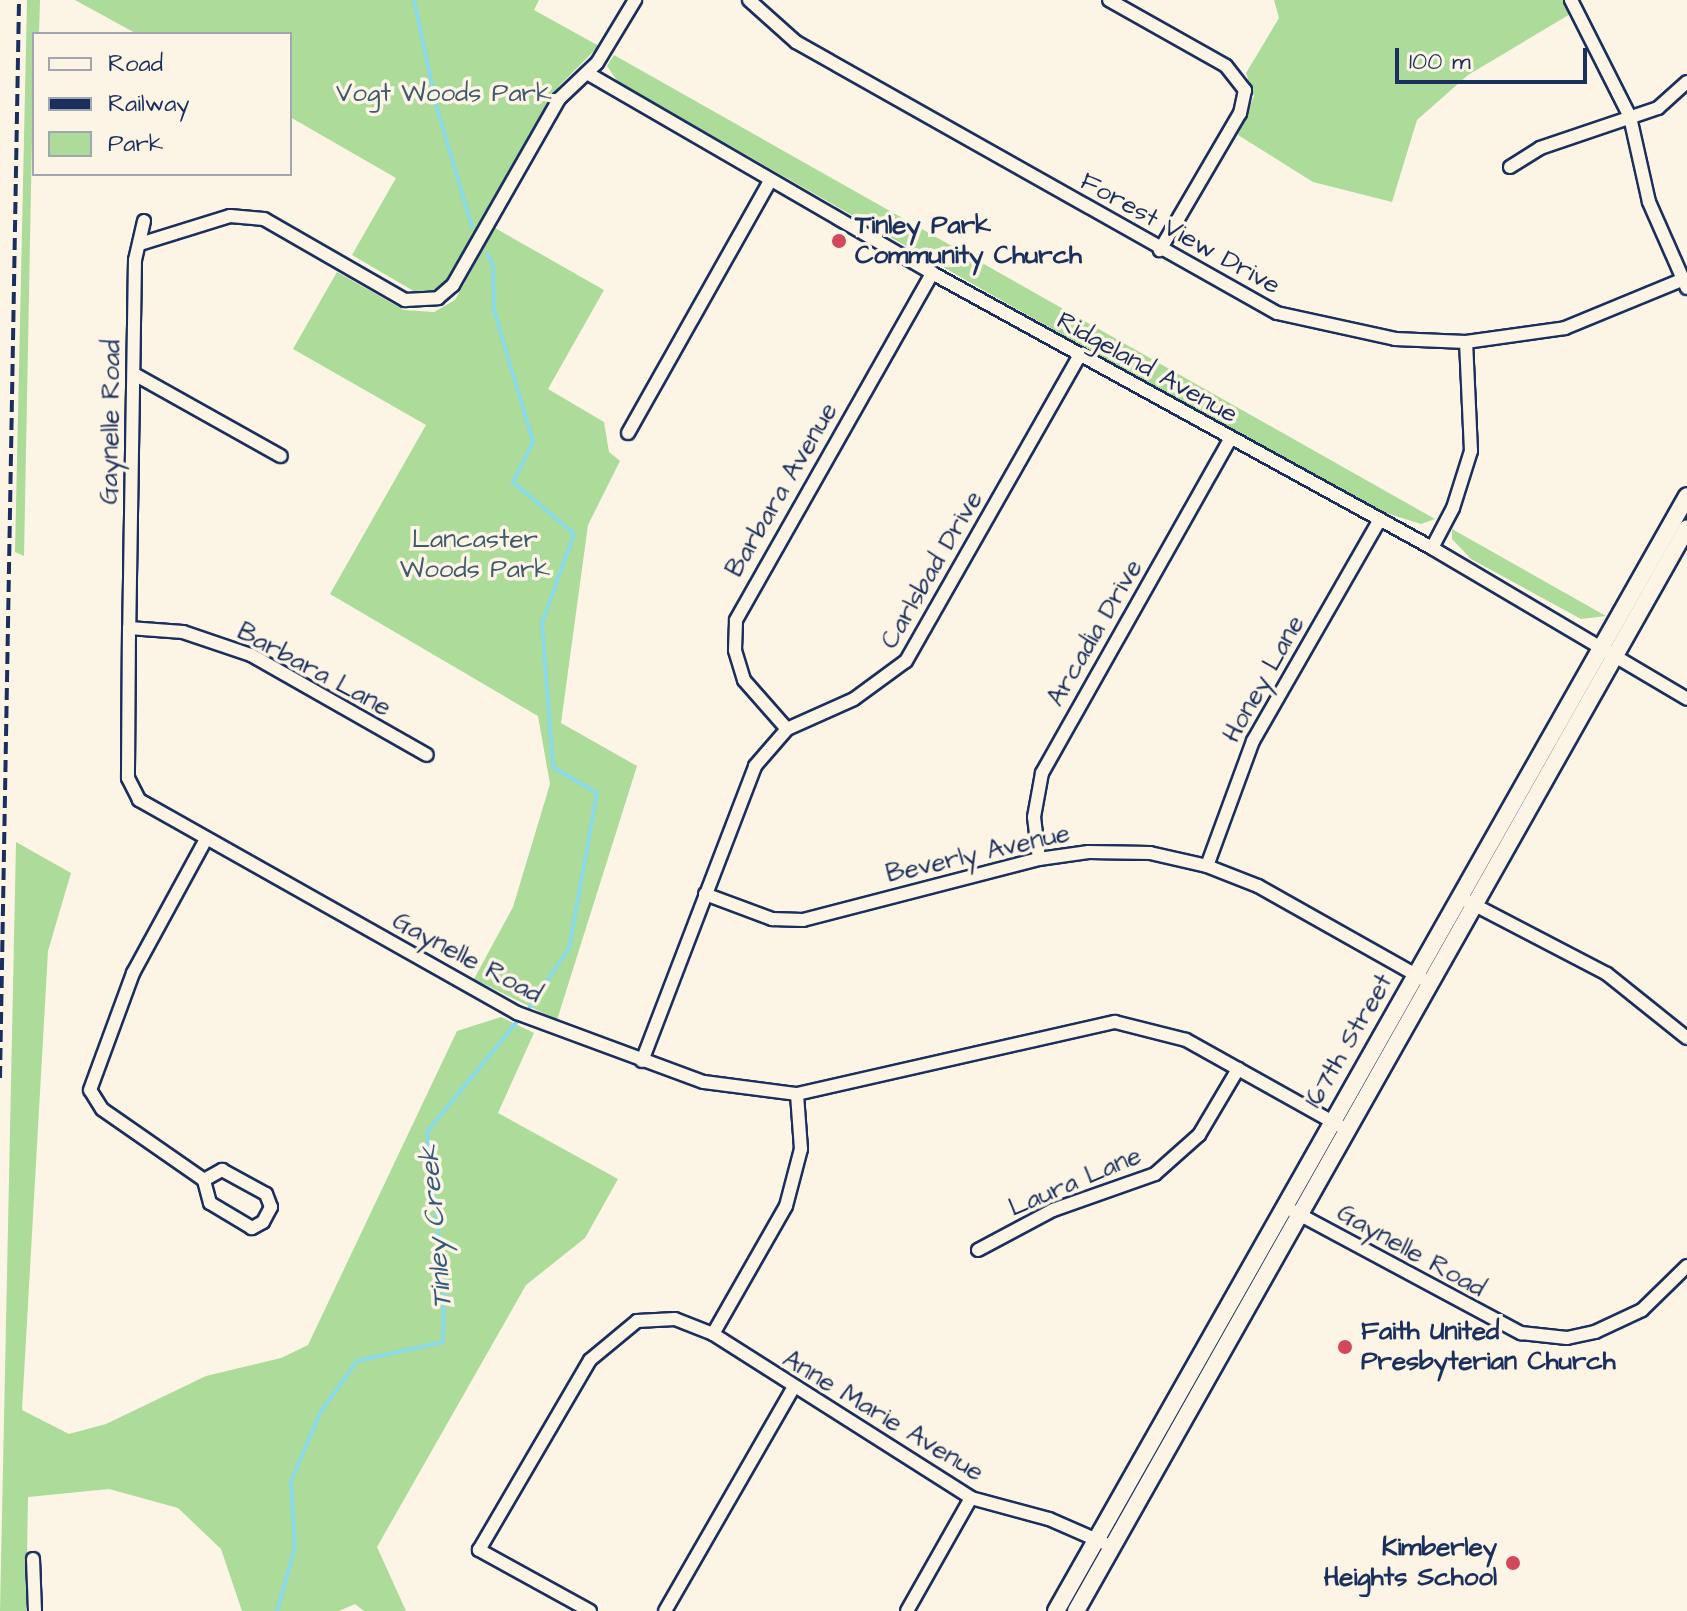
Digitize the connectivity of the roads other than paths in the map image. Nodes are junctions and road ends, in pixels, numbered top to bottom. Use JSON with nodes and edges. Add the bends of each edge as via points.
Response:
{"nodes":[{"id":1,"x":635,"y":0,"type":"edge"},
{"id":2,"x":749,"y":0,"type":"edge"},
{"id":3,"x":1109,"y":0,"type":"edge"},
{"id":4,"x":1571,"y":0,"type":"edge"},
{"id":5,"x":587,"y":73,"type":"junction"},
{"id":6,"x":1687,"y":82,"type":"edge"},
{"id":7,"x":1630,"y":117,"type":"junction"},
{"id":8,"x":1510,"y":167,"type":"dead end"},
{"id":9,"x":770,"y":181,"type":"junction"},
{"id":10,"x":144,"y":221,"type":"dead end"},
{"id":11,"x":143,"y":243,"type":"junction"},
{"id":12,"x":1160,"y":250,"type":"junction"},
{"id":13,"x":932,"y":273,"type":"junction"},
{"id":14,"x":1683,"y":285,"type":"edge"},
{"id":15,"x":1466,"y":342,"type":"junction"},
{"id":16,"x":1080,"y":355,"type":"junction"},
{"id":17,"x":134,"y":374,"type":"junction"},
{"id":18,"x":628,"y":433,"type":"dead end"},
{"id":19,"x":1230,"y":439,"type":"junction"},
{"id":20,"x":281,"y":456,"type":"dead end"},
{"id":21,"x":1687,"y":496,"type":"edge"},
{"id":22,"x":1378,"y":523,"type":"junction"},
{"id":23,"x":1687,"y":528,"type":"edge"},
{"id":24,"x":1432,"y":548,"type":"junction"},
{"id":25,"x":129,"y":628,"type":"junction"},
{"id":26,"x":1607,"y":652,"type":"junction"},
{"id":27,"x":1687,"y":699,"type":"edge"},
{"id":28,"x":787,"y":729,"type":"junction"},
{"id":29,"x":427,"y":755,"type":"dead end"},
{"id":30,"x":206,"y":839,"type":"junction"},
{"id":31,"x":1039,"y":859,"type":"junction"},
{"id":32,"x":1207,"y":866,"type":"junction"},
{"id":33,"x":705,"y":894,"type":"junction"},
{"id":34,"x":1466,"y":901,"type":"junction"},
{"id":35,"x":1422,"y":978,"type":"junction"},
{"id":36,"x":1687,"y":1038,"type":"edge"},
{"id":37,"x":642,"y":1061,"type":"junction"},
{"id":38,"x":1238,"y":1069,"type":"junction"},
{"id":39,"x":797,"y":1094,"type":"junction"},
{"id":40,"x":1331,"y":1120,"type":"junction"},
{"id":41,"x":1346,"y":1130,"type":"junction"},
{"id":42,"x":204,"y":1180,"type":"junction"},
{"id":43,"x":1283,"y":1205,"type":"junction"},
{"id":44,"x":1298,"y":1214,"type":"junction"},
{"id":45,"x":978,"y":1250,"type":"dead end"},
{"id":46,"x":1687,"y":1266,"type":"edge"},
{"id":47,"x":713,"y":1334,"type":"junction"},
{"id":48,"x":793,"y":1388,"type":"junction"},
{"id":49,"x":971,"y":1498,"type":"junction"},
{"id":50,"x":1104,"y":1543,"type":"junction"},
{"id":51,"x":33,"y":1559,"type":"dead end"},
{"id":52,"x":1067,"y":1609,"type":"edge"},
{"id":53,"x":35,"y":1611,"type":"edge"},
{"id":54,"x":590,"y":1611,"type":"edge"},
{"id":55,"x":665,"y":1611,"type":"edge"},
{"id":56,"x":907,"y":1611,"type":"edge"}],
"edges":[{"from":1,"to":5,"type":"street"},
{"from":2,"to":12,"type":"street","name":"Forest View Drive","via":[[796,42]]},
{"from":3,"to":12,"type":"street","via":[[1226,66],[1245,90],[1240,113]]},
{"from":4,"to":7,"type":"street"},
{"from":5,"to":9,"type":"street","name":"Ridgeland Avenue"},
{"from":5,"to":11,"type":"street","via":[[559,99],[453,285],[438,298],[405,300],[264,219],[230,216]]},
{"from":6,"to":7,"type":"street","via":[[1658,108]]},
{"from":7,"to":8,"type":"street","via":[[1540,148]]},
{"from":7,"to":14,"type":"street","via":[[1649,202]]},
{"from":9,"to":13,"type":"street","name":"Ridgeland Avenue"},
{"from":9,"to":18,"type":"street"},
{"from":10,"to":11,"type":"street","name":"Gaynelle Road"},
{"from":11,"to":17,"type":"street","name":"Gaynelle Road","via":[[135,260]]},
{"from":12,"to":15,"type":"street","name":"Forest View Drive","via":[[1277,313],[1395,339]]},
{"from":13,"to":16,"type":"street","name":"Ridgeland Avenue"},
{"from":13,"to":28,"type":"street","name":"Barbara Avenue","via":[[736,620],[735,650],[744,680]]},
{"from":14,"to":15,"type":"street","name":"Forest View Drive","via":[[1565,328]]},
{"from":15,"to":24,"type":"street","via":[[1471,451],[1453,508]]},
{"from":16,"to":19,"type":"street","name":"Ridgeland Avenue"},
{"from":16,"to":28,"type":"street","name":"Carlsbad Drive","via":[[906,661],[854,699]]},
{"from":17,"to":20,"type":"street"},
{"from":17,"to":25,"type":"street","name":"Gaynelle Road"},
{"from":19,"to":22,"type":"street","name":"Ridgeland Avenue"},
{"from":19,"to":31,"type":"street","name":"Arcadia Drive","via":[[1042,773],[1034,817]]},
{"from":21,"to":26,"type":"main road","name":"167th Street"},
{"from":22,"to":24,"type":"street","name":"Ridgeland Avenue"},
{"from":22,"to":32,"type":"street","name":"Honey Lane","via":[[1253,741]]},
{"from":23,"to":26,"type":"main road","name":"167th Street"},
{"from":24,"to":26,"type":"street","name":"Ridgeland Avenue"},
{"from":25,"to":29,"type":"street","name":"Barbara Lane","via":[[183,632],[251,655]]},
{"from":25,"to":30,"type":"street","name":"Gaynelle Road","via":[[128,778],[139,800]]},
{"from":26,"to":27,"type":"street","name":"Ridgeland Avenue"},
{"from":26,"to":34,"type":"main road","name":"167th Street"},
{"from":28,"to":33,"type":"street","name":"Carlsbad Drive","via":[[746,782]]},
{"from":30,"to":37,"type":"street","name":"Gaynelle Road","via":[[517,1013]]},
{"from":30,"to":42,"type":"street","via":[[148,942],[90,1090],[102,1109]]},
{"from":31,"to":32,"type":"street","name":"Beverly Avenue","via":[[1089,852],[1150,853]]},
{"from":31,"to":33,"type":"street","name":"Beverly Avenue","via":[[803,920],[772,919]]},
{"from":32,"to":35,"type":"street","name":"Beverly Avenue","via":[[1258,886]]},
{"from":33,"to":37,"type":"street","name":"Carlsbad Drive"},
{"from":34,"to":35,"type":"main road","name":"167th Street"},
{"from":34,"to":36,"type":"street","via":[[1607,974]]},
{"from":35,"to":40,"type":"main road","name":"167th Street"},
{"from":35,"to":41,"type":"main road","name":"167th Street"},
{"from":37,"to":39,"type":"street","name":"Gaynelle Road","via":[[730,1088]]},
{"from":38,"to":39,"type":"street","name":"Gaynelle Road","via":[[1169,1033],[1101,1022]]},
{"from":38,"to":40,"type":"street","name":"Gaynelle Road"},
{"from":38,"to":45,"type":"street","name":"Laura Lane","via":[[1199,1135],[1155,1174],[1053,1210]]},
{"from":39,"to":47,"type":"street","via":[[801,1149],[786,1206]]},
{"from":40,"to":41,"type":"street","name":"Gaynelle Road"},
{"from":40,"to":43,"type":"main road","name":"167th Street"},
{"from":41,"to":44,"type":"main road","name":"167th Street"},
{"from":42,"to":42,"type":"street","via":[[210,1203],[252,1228],[263,1222],[271,1207],[266,1194],[222,1170]]},
{"from":43,"to":44,"type":"street","name":"Gaynelle Road"},
{"from":43,"to":50,"type":"main road","name":"167th Street"},
{"from":44,"to":46,"type":"street","name":"Gaynelle Road","via":[[1521,1333],[1567,1338],[1595,1332],[1642,1310]]},
{"from":44,"to":50,"type":"main road","name":"167th Street"},
{"from":47,"to":48,"type":"street","name":"Anne Marie Avenue"},
{"from":47,"to":54,"type":"street","name":"Anne Marie Avenue","via":[[675,1319],[637,1321],[590,1360],[479,1550]]},
{"from":48,"to":49,"type":"street","name":"Anne Marie Avenue"},
{"from":48,"to":55,"type":"street"},
{"from":49,"to":50,"type":"street","name":"Anne Marie Avenue","via":[[1049,1519]]},
{"from":49,"to":56,"type":"street"},
{"from":50,"to":52,"type":"main road","name":"167th Street"},
{"from":51,"to":53,"type":"street"}]}
